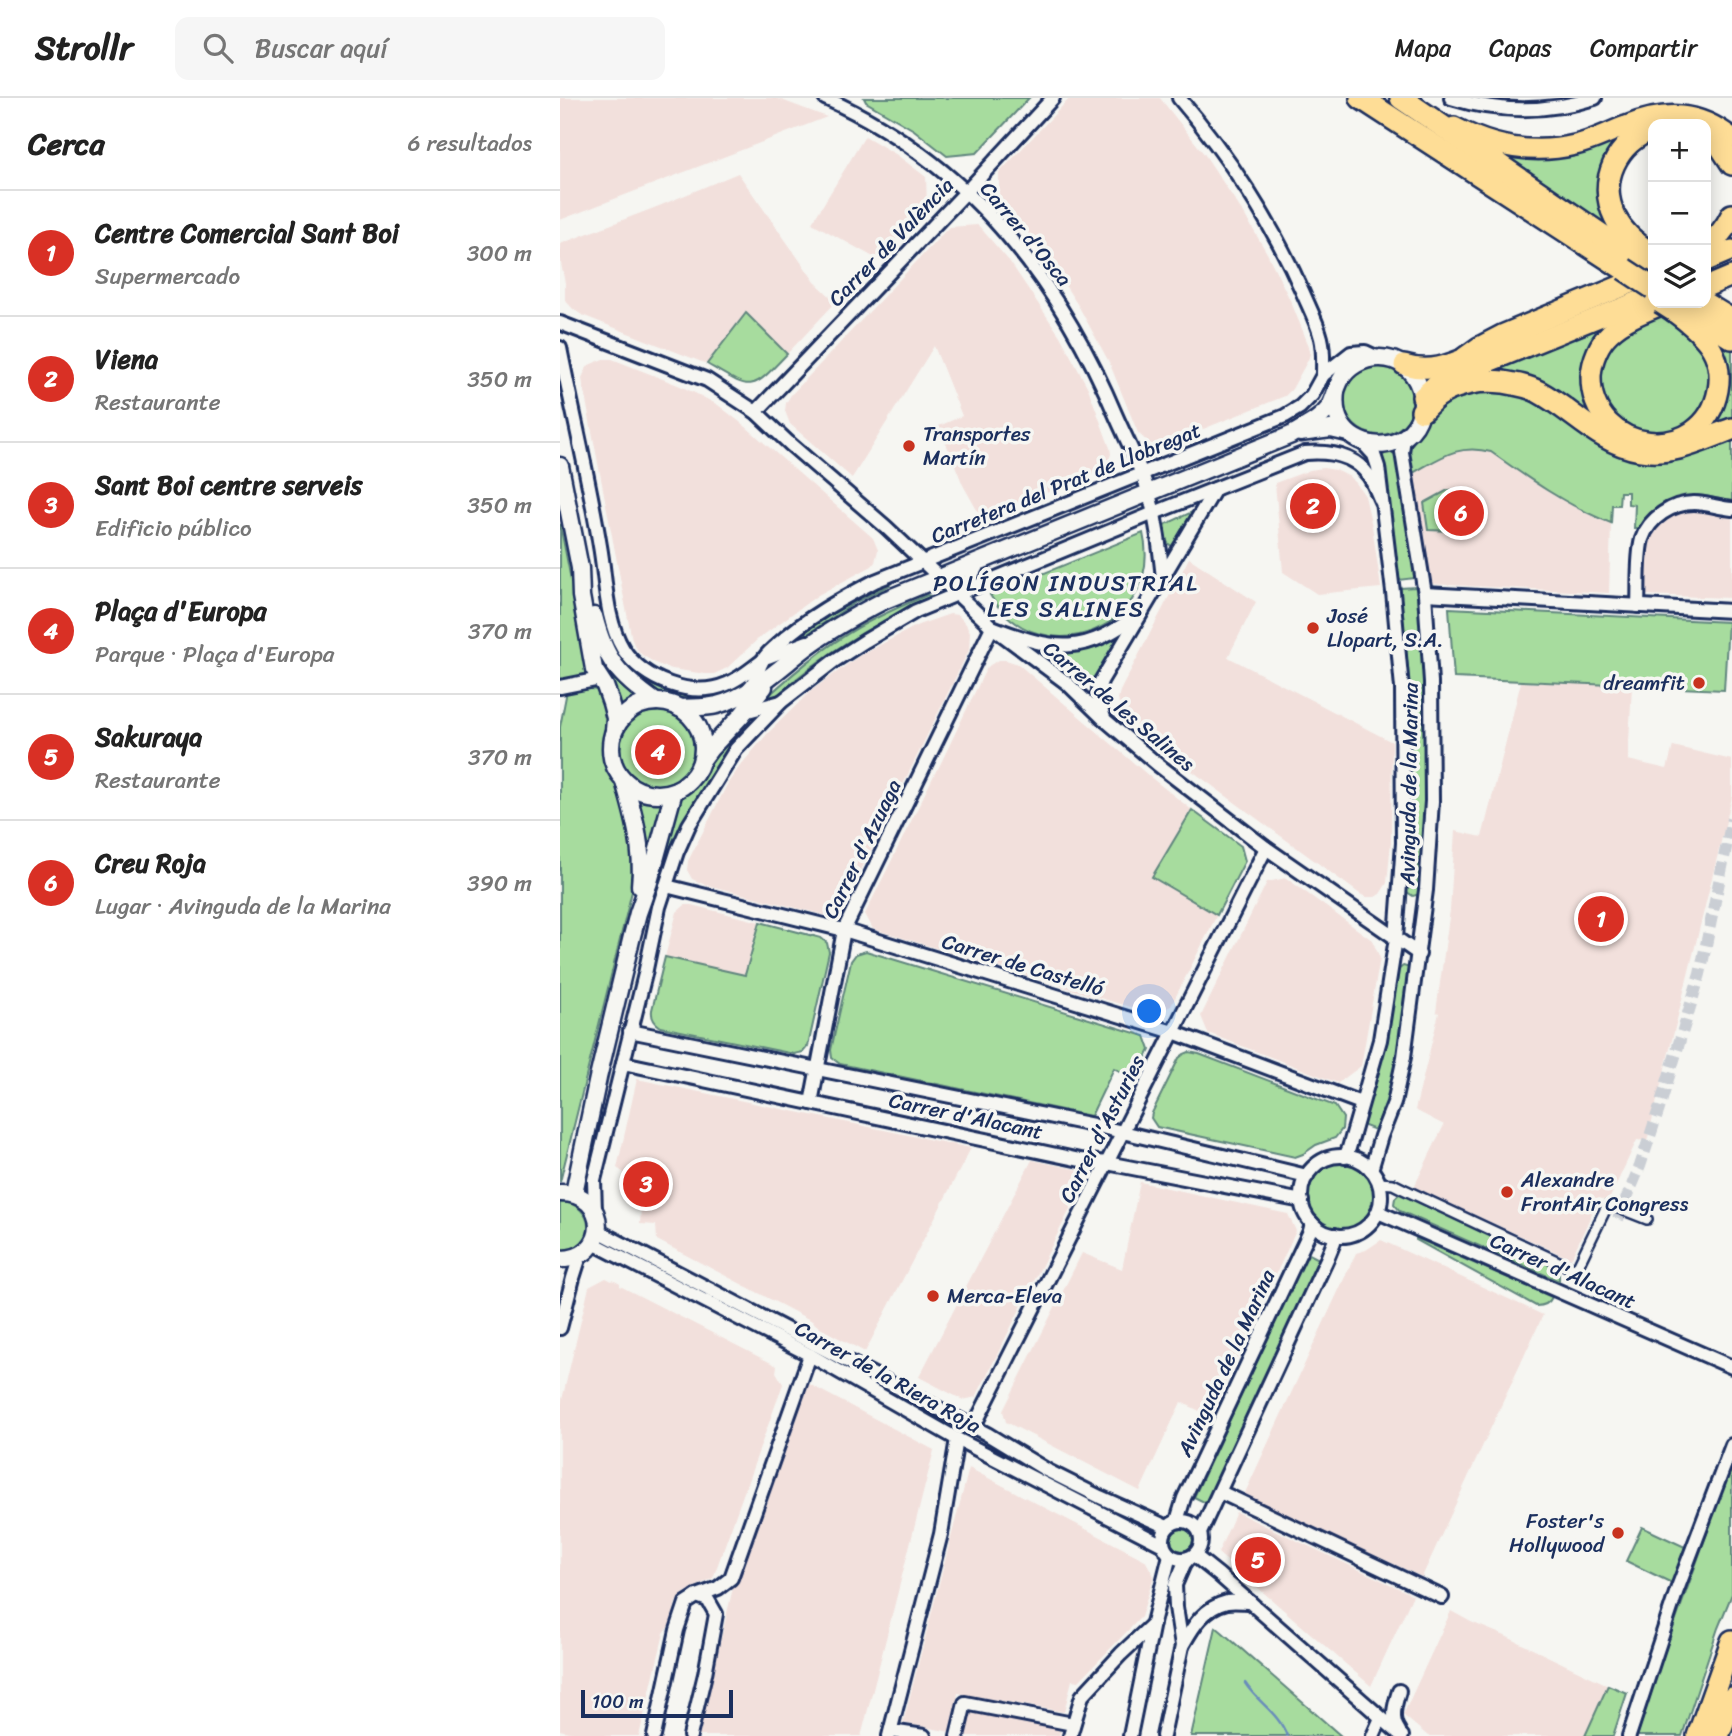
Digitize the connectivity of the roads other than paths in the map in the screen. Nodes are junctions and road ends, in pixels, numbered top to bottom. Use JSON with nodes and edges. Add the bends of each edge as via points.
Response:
{"nodes":[{"id":1,"x":826,"y":98,"type":"edge"},
{"id":2,"x":1053,"y":98,"type":"edge"},
{"id":3,"x":1179,"y":98,"type":"edge"},
{"id":4,"x":1361,"y":98,"type":"edge"},
{"id":5,"x":1402,"y":98,"type":"edge"},
{"id":6,"x":1451,"y":98,"type":"edge"},
{"id":7,"x":1595,"y":98,"type":"edge"},
{"id":8,"x":1648,"y":131,"type":"edge"},
{"id":9,"x":1711,"y":138,"type":"edge"},
{"id":10,"x":1732,"y":138,"type":"edge"},
{"id":11,"x":1732,"y":164,"type":"edge"},
{"id":12,"x":967,"y":191,"type":"junction"},
{"id":13,"x":1732,"y":215,"type":"edge"},
{"id":14,"x":1732,"y":243,"type":"edge"},
{"id":15,"x":1707,"y":245,"type":"edge"},
{"id":16,"x":1732,"y":250,"type":"edge"},
{"id":17,"x":1711,"y":251,"type":"edge"},
{"id":18,"x":1711,"y":259,"type":"edge"},
{"id":19,"x":1732,"y":264,"type":"edge"},
{"id":20,"x":1640,"y":267,"type":"edge"},
{"id":21,"x":1711,"y":272,"type":"edge"},
{"id":22,"x":1732,"y":276,"type":"edge"},
{"id":23,"x":1648,"y":284,"type":"edge"},
{"id":24,"x":1648,"y":285,"type":"edge"},
{"id":25,"x":1711,"y":287,"type":"edge"},
{"id":26,"x":1648,"y":299,"type":"edge"},
{"id":27,"x":1688,"y":300,"type":"edge"},
{"id":28,"x":1711,"y":304,"type":"edge"},
{"id":29,"x":1697,"y":308,"type":"edge"},
{"id":30,"x":1706,"y":308,"type":"edge"},
{"id":31,"x":1732,"y":308,"type":"edge"},
{"id":32,"x":1732,"y":320,"type":"edge"},
{"id":33,"x":560,"y":323,"type":"edge"},
{"id":34,"x":1732,"y":338,"type":"edge"},
{"id":35,"x":560,"y":348,"type":"edge"},
{"id":36,"x":1379,"y":358,"type":"junction"},
{"id":37,"x":1465,"y":358,"type":"junction"},
{"id":38,"x":1404,"y":365,"type":"junction"},
{"id":39,"x":1323,"y":375,"type":"junction"},
{"id":40,"x":1336,"y":392,"type":"junction"},
{"id":41,"x":1422,"y":404,"type":"junction"},
{"id":42,"x":756,"y":412,"type":"junction"},
{"id":43,"x":1732,"y":429,"type":"edge"},
{"id":44,"x":1348,"y":433,"type":"junction"},
{"id":45,"x":1291,"y":435,"type":"junction"},
{"id":46,"x":1404,"y":438,"type":"junction"},
{"id":47,"x":1362,"y":442,"type":"junction"},
{"id":48,"x":560,"y":466,"type":"edge"},
{"id":49,"x":1141,"y":473,"type":"junction"},
{"id":50,"x":1216,"y":489,"type":"junction"},
{"id":51,"x":1149,"y":492,"type":"junction"},
{"id":52,"x":1381,"y":501,"type":"junction"},
{"id":53,"x":1732,"y":509,"type":"edge"},
{"id":54,"x":1154,"y":513,"type":"junction"},
{"id":55,"x":980,"y":561,"type":"junction"},
{"id":56,"x":922,"y":562,"type":"junction"},
{"id":57,"x":580,"y":574,"type":"junction"},
{"id":58,"x":940,"y":578,"type":"junction"},
{"id":59,"x":1163,"y":578,"type":"junction"},
{"id":60,"x":606,"y":583,"type":"junction"},
{"id":61,"x":960,"y":592,"type":"junction"},
{"id":62,"x":1425,"y":594,"type":"junction"},
{"id":63,"x":1638,"y":606,"type":"junction"},
{"id":64,"x":1732,"y":611,"type":"edge"},
{"id":65,"x":1141,"y":612,"type":"junction"},
{"id":66,"x":595,"y":617,"type":"junction"},
{"id":67,"x":992,"y":627,"type":"junction"},
{"id":68,"x":823,"y":636,"type":"junction"},
{"id":69,"x":763,"y":660,"type":"junction"},
{"id":70,"x":773,"y":676,"type":"junction"},
{"id":71,"x":600,"y":679,"type":"junction"},
{"id":72,"x":1101,"y":681,"type":"junction"},
{"id":73,"x":1067,"y":683,"type":"junction"},
{"id":74,"x":560,"y":687,"type":"edge"},
{"id":75,"x":743,"y":694,"type":"junction"},
{"id":76,"x":656,"y":702,"type":"junction"},
{"id":77,"x":781,"y":702,"type":"junction"},
{"id":78,"x":679,"y":708,"type":"junction"},
{"id":79,"x":744,"y":712,"type":"junction"},
{"id":80,"x":1104,"y":719,"type":"junction"},
{"id":81,"x":614,"y":731,"type":"junction"},
{"id":82,"x":701,"y":762,"type":"junction"},
{"id":83,"x":624,"y":781,"type":"junction"},
{"id":84,"x":674,"y":791,"type":"junction"},
{"id":85,"x":1266,"y":848,"type":"junction"},
{"id":86,"x":666,"y":886,"type":"junction"},
{"id":87,"x":638,"y":913,"type":"junction"},
{"id":88,"x":844,"y":930,"type":"junction"},
{"id":89,"x":1396,"y":938,"type":"junction"},
{"id":90,"x":1419,"y":954,"type":"junction"},
{"id":91,"x":630,"y":1031,"type":"junction"},
{"id":92,"x":1173,"y":1032,"type":"junction"},
{"id":93,"x":623,"y":1063,"type":"junction"},
{"id":94,"x":817,"y":1069,"type":"junction"},
{"id":95,"x":811,"y":1103,"type":"junction"},
{"id":96,"x":1361,"y":1103,"type":"junction"},
{"id":97,"x":1123,"y":1132,"type":"junction"},
{"id":98,"x":1345,"y":1157,"type":"junction"},
{"id":99,"x":1107,"y":1163,"type":"junction"},
{"id":100,"x":1371,"y":1170,"type":"junction"},
{"id":101,"x":1307,"y":1176,"type":"junction"},
{"id":102,"x":1379,"y":1183,"type":"junction"},
{"id":103,"x":567,"y":1193,"type":"edge"},
{"id":104,"x":1302,"y":1201,"type":"junction"},
{"id":105,"x":595,"y":1211,"type":"junction"},
{"id":106,"x":1378,"y":1212,"type":"junction"},
{"id":107,"x":1647,"y":1219,"type":"dead end"},
{"id":108,"x":1312,"y":1223,"type":"junction"},
{"id":109,"x":1335,"y":1235,"type":"junction"},
{"id":110,"x":596,"y":1237,"type":"junction"},
{"id":111,"x":580,"y":1256,"type":"junction"},
{"id":112,"x":560,"y":1259,"type":"edge"},
{"id":113,"x":560,"y":1328,"type":"edge"},
{"id":114,"x":810,"y":1354,"type":"junction"},
{"id":115,"x":1732,"y":1367,"type":"edge"},
{"id":116,"x":973,"y":1427,"type":"junction"},
{"id":117,"x":957,"y":1438,"type":"junction"},
{"id":118,"x":1732,"y":1446,"type":"edge"},
{"id":119,"x":1220,"y":1492,"type":"junction"},
{"id":120,"x":1172,"y":1524,"type":"junction"},
{"id":121,"x":1200,"y":1533,"type":"junction"},
{"id":122,"x":1167,"y":1550,"type":"junction"},
{"id":123,"x":1191,"y":1556,"type":"junction"},
{"id":124,"x":698,"y":1596,"type":"junction"},
{"id":125,"x":1442,"y":1597,"type":"dead end"},
{"id":126,"x":1250,"y":1602,"type":"junction"},
{"id":127,"x":1153,"y":1623,"type":"junction"},
{"id":128,"x":1732,"y":1641,"type":"edge"},
{"id":129,"x":1182,"y":1646,"type":"junction"},
{"id":130,"x":1399,"y":1691,"type":"dead end"},
{"id":131,"x":1732,"y":1698,"type":"edge"},
{"id":132,"x":1381,"y":1718,"type":"junction"},
{"id":133,"x":1071,"y":1730,"type":"edge"},
{"id":134,"x":890,"y":1733,"type":"edge"},
{"id":135,"x":653,"y":1736,"type":"edge"},
{"id":136,"x":690,"y":1736,"type":"edge"},
{"id":137,"x":924,"y":1736,"type":"edge"},
{"id":138,"x":957,"y":1736,"type":"edge"},
{"id":139,"x":1130,"y":1736,"type":"edge"},
{"id":140,"x":1163,"y":1736,"type":"edge"},
{"id":141,"x":1373,"y":1736,"type":"edge"},
{"id":142,"x":1402,"y":1736,"type":"edge"},
{"id":143,"x":1629,"y":1736,"type":"edge"},
{"id":144,"x":1698,"y":1736,"type":"edge"},
{"id":145,"x":1718,"y":1736,"type":"edge"}],
"edges":[{"from":1,"to":12,"type":"street","name":"Carrer d'Osca","via":[[915,149]]},
{"from":2,"to":12,"type":"street","name":"Carrer de València"},
{"from":3,"to":39,"type":"street","via":[[1223,154],[1292,269],[1318,326]]},
{"from":4,"to":20,"type":"highway","via":[[1486,180]]},
{"from":5,"to":10,"type":"highway","via":[[1457,129],[1517,148],[1575,145],[1642,120],[1675,114],[1705,121]]},
{"from":5,"to":20,"type":"highway"},
{"from":6,"to":7,"type":"street","via":[[1514,110]]},
{"from":8,"to":20,"type":"highway","via":[[1622,150],[1610,174],[1612,210],[1629,236]]},
{"from":9,"to":11,"type":"highway"},
{"from":12,"to":42,"type":"street","name":"Carrer de València"},
{"from":12,"to":49,"type":"street","name":"Carrer d'Osca","via":[[1040,275],[1062,308],[1098,373]]},
{"from":13,"to":15,"type":"highway"},
{"from":14,"to":17,"type":"highway"},
{"from":16,"to":18,"type":"highway"},
{"from":19,"to":21,"type":"highway"},
{"from":20,"to":24,"type":"highway"},
{"from":20,"to":37,"type":"highway"},
{"from":22,"to":25,"type":"highway"},
{"from":23,"to":37,"type":"highway"},
{"from":26,"to":41,"type":"highway","via":[[1436,384]]},
{"from":27,"to":27,"type":"highway","via":[[1716,358],[1717,398],[1702,423],[1678,438],[1664,442],[1630,437],[1617,430],[1593,396],[1592,369],[1601,343],[1631,318]]},
{"from":28,"to":31,"type":"highway"},
{"from":29,"to":34,"type":"highway"},
{"from":30,"to":32,"type":"highway"},
{"from":33,"to":42,"type":"street","name":"Carrer de les Salines","via":[[707,380]]},
{"from":35,"to":60,"type":"street"},
{"from":36,"to":38,"type":"street"},
{"from":36,"to":39,"type":"street","name":"Carretera del Prat de Llobregat","via":[[1364,352],[1351,354]]},
{"from":36,"to":40,"type":"street","via":[[1356,364]]},
{"from":37,"to":38,"type":"highway","via":[[1441,368],[1422,370]]},
{"from":38,"to":41,"type":"street","via":[[1418,382]]},
{"from":39,"to":49,"type":"street","name":"Carretera del Prat de Llobregat","via":[[1312,395],[1294,411]]},
{"from":40,"to":44,"type":"street","via":[[1337,414]]},
{"from":40,"to":45,"type":"street","via":[[1329,408]]},
{"from":41,"to":43,"type":"highway","via":[[1476,382],[1518,385],[1553,401],[1598,434],[1639,450],[1673,450]]},
{"from":41,"to":46,"type":"street","via":[[1415,426]]},
{"from":42,"to":56,"type":"street","name":"Carrer de les Salines"},
{"from":44,"to":45,"type":"street","via":[[1331,429]]},
{"from":44,"to":47,"type":"street"},
{"from":45,"to":51,"type":"street"},
{"from":46,"to":47,"type":"street","via":[[1384,445]]},
{"from":46,"to":62,"type":"street","name":"Avinguda de la Marina","via":[[1402,452]]},
{"from":47,"to":52,"type":"street","name":"Avinguda de la Marina","via":[[1378,467]]},
{"from":48,"to":57,"type":"street"},
{"from":49,"to":51,"type":"street","name":"Carrer d'Osca"},
{"from":49,"to":56,"type":"street","name":"Carretera del Prat de Llobregat"},
{"from":50,"to":52,"type":"street","name":"Avinguda de la Marina","via":[[1305,453],[1322,452],[1349,458],[1361,467]]},
{"from":50,"to":54,"type":"street"},
{"from":50,"to":59,"type":"street"},
{"from":51,"to":54,"type":"street","name":"Carrer d'Osca"},
{"from":51,"to":55,"type":"street"},
{"from":52,"to":89,"type":"street","name":"Avinguda de la Marina","via":[[1402,688],[1403,844]]},
{"from":53,"to":63,"type":"street","via":[[1689,503],[1654,520],[1642,541]]},
{"from":54,"to":59,"type":"street","name":"Carrer d'Osca"},
{"from":54,"to":61,"type":"street"},
{"from":55,"to":58,"type":"street"},
{"from":55,"to":61,"type":"street","name":"Carretera del Prat de Llobregat"},
{"from":56,"to":58,"type":"street","name":"Carrer de les Salines"},
{"from":56,"to":69,"type":"street","name":"Carretera del Prat de Llobregat","via":[[835,603],[786,637]]},
{"from":57,"to":66,"type":"street"},
{"from":57,"to":71,"type":"street","via":[[594,669]]},
{"from":58,"to":61,"type":"street","name":"Carrer de les Salines"},
{"from":58,"to":68,"type":"street","via":[[885,600]]},
{"from":59,"to":65,"type":"street"},
{"from":60,"to":66,"type":"street"},
{"from":60,"to":69,"type":"street","via":[[619,641],[633,662],[660,680],[690,688],[717,687]]},
{"from":61,"to":67,"type":"street","name":"Carrer de les Salines"},
{"from":61,"to":77,"type":"street","via":[[865,641]]},
{"from":62,"to":63,"type":"street"},
{"from":62,"to":90,"type":"street","name":"Avinguda de la Marina","via":[[1432,801]]},
{"from":63,"to":64,"type":"street"},
{"from":65,"to":67,"type":"street","via":[[1117,630],[1080,645],[1033,642]]},
{"from":65,"to":72,"type":"street"},
{"from":66,"to":76,"type":"street","via":[[604,649],[614,664],[634,687]]},
{"from":67,"to":73,"type":"street","name":"Carrer de les Salines"},
{"from":67,"to":88,"type":"street","name":"Carrer d'Azuaga"},
{"from":68,"to":69,"type":"street"},
{"from":68,"to":70,"type":"street"},
{"from":69,"to":75,"type":"street","name":"Carretera del Prat de Llobregat","via":[[757,679]]},
{"from":70,"to":75,"type":"street"},
{"from":70,"to":79,"type":"street"},
{"from":71,"to":74,"type":"street"},
{"from":71,"to":81,"type":"street","via":[[611,703]]},
{"from":72,"to":73,"type":"street"},
{"from":72,"to":80,"type":"street","via":[[1099,704]]},
{"from":73,"to":80,"type":"street","name":"Carrer de les Salines"},
{"from":75,"to":78,"type":"street","via":[[716,705]]},
{"from":76,"to":78,"type":"street"},
{"from":76,"to":81,"type":"street","via":[[633,709]]},
{"from":77,"to":79,"type":"street"},
{"from":77,"to":86,"type":"street","via":[[736,749],[707,794],[689,825]]},
{"from":78,"to":82,"type":"street","via":[[700,731]]},
{"from":79,"to":82,"type":"street"},
{"from":80,"to":85,"type":"street","name":"Carrer de les Salines"},
{"from":81,"to":83,"type":"street","via":[[611,755]]},
{"from":82,"to":84,"type":"street","via":[[687,784]]},
{"from":83,"to":84,"type":"street","via":[[648,794]]},
{"from":83,"to":87,"type":"street","via":[[642,861]]},
{"from":84,"to":87,"type":"street"},
{"from":85,"to":89,"type":"street","name":"Carrer de les Salines"},
{"from":85,"to":92,"type":"street","name":"Carrer d'Asturies"},
{"from":86,"to":88,"type":"street","name":"Carrer de Castelló"},
{"from":86,"to":91,"type":"street"},
{"from":87,"to":103,"type":"street"},
{"from":88,"to":92,"type":"street","name":"Carrer de Castelló"},
{"from":88,"to":94,"type":"street","name":"Carrer d'Azuaga"},
{"from":89,"to":90,"type":"street","name":"Carrer de les Salines"},
{"from":89,"to":96,"type":"street","name":"Avinguda de la Marina","via":[[1380,1040]]},
{"from":90,"to":100,"type":"street","name":"Avinguda de la Marina","via":[[1394,1103]]},
{"from":91,"to":93,"type":"street"},
{"from":91,"to":94,"type":"street","name":"Carrer d'Alacant"},
{"from":92,"to":96,"type":"street","name":"Carrer de Castelló"},
{"from":92,"to":97,"type":"street","name":"Carrer d'Asturies"},
{"from":93,"to":95,"type":"street","name":"Carrer d'Alacant"},
{"from":93,"to":105,"type":"street","via":[[594,1180]]},
{"from":94,"to":95,"type":"street","name":"Carrer d'Azuaga"},
{"from":94,"to":97,"type":"street","name":"Carrer d'Alacant"},
{"from":95,"to":99,"type":"street","name":"Carrer d'Alacant"},
{"from":96,"to":98,"type":"street","name":"Avinguda de la Marina"},
{"from":97,"to":99,"type":"street","name":"Carrer d'Asturies"},
{"from":97,"to":101,"type":"street","name":"Carrer d'Alacant"},
{"from":98,"to":100,"type":"street"},
{"from":98,"to":101,"type":"street","via":[[1324,1161]]},
{"from":99,"to":104,"type":"street","name":"Carrer d'Alacant"},
{"from":99,"to":116,"type":"street","name":"Carrer d'Asturies"},
{"from":100,"to":102,"type":"street"},
{"from":101,"to":104,"type":"street"},
{"from":102,"to":106,"type":"street"},
{"from":102,"to":107,"type":"street","name":"Carrer d'Alacant","via":[[1393,1184],[1576,1270],[1609,1206]]},
{"from":103,"to":105,"type":"street","via":[[588,1202]]},
{"from":104,"to":108,"type":"street"},
{"from":105,"to":110,"type":"street"},
{"from":106,"to":109,"type":"street","via":[[1359,1232]]},
{"from":106,"to":115,"type":"street","name":"Carrer d'Alacant"},
{"from":108,"to":109,"type":"street"},
{"from":108,"to":120,"type":"street","name":"Avinguda de la Marina"},
{"from":109,"to":119,"type":"street"},
{"from":110,"to":111,"type":"street"},
{"from":110,"to":114,"type":"street","name":"Carrer de la Riera Roja"},
{"from":110,"to":116,"type":"street","name":"Carrer de la Riera Roja"},
{"from":111,"to":112,"type":"street"},
{"from":111,"to":113,"type":"street"},
{"from":114,"to":117,"type":"street","name":"Carrer de la Riera Roja"},
{"from":114,"to":124,"type":"street","via":[[731,1578]]},
{"from":116,"to":120,"type":"street","name":"Carrer de la Riera Roja","via":[[1100,1497]]},
{"from":117,"to":122,"type":"street","name":"Carrer de la Riera Roja"},
{"from":117,"to":134,"type":"street","via":[[941,1534]]},
{"from":118,"to":143,"type":"street","via":[[1677,1590]]},
{"from":119,"to":121,"type":"street"},
{"from":119,"to":125,"type":"street"},
{"from":120,"to":121,"type":"street","via":[[1188,1521]]},
{"from":120,"to":122,"type":"street","via":[[1163,1535]]},
{"from":121,"to":123,"type":"street","via":[[1199,1549]]},
{"from":122,"to":123,"type":"street","via":[[1179,1559]]},
{"from":122,"to":127,"type":"street"},
{"from":123,"to":126,"type":"street"},
{"from":123,"to":129,"type":"street","via":[[1175,1586]]},
{"from":124,"to":135,"type":"street","via":[[686,1604],[677,1630]]},
{"from":124,"to":136,"type":"street","via":[[708,1600],[716,1614]]},
{"from":126,"to":129,"type":"street","via":[[1227,1602],[1211,1609],[1196,1622]]},
{"from":126,"to":132,"type":"street"},
{"from":127,"to":133,"type":"street","via":[[1082,1696]]},
{"from":127,"to":139,"type":"street"},
{"from":128,"to":144,"type":"highway"},
{"from":129,"to":140,"type":"street"},
{"from":130,"to":142,"type":"street","via":[[1394,1717]]},
{"from":131,"to":145,"type":"highway"},
{"from":132,"to":141,"type":"street"},
{"from":132,"to":142,"type":"street"},
{"from":133,"to":138,"type":"street","via":[[965,1703]]},
{"from":134,"to":137,"type":"street"}]}
